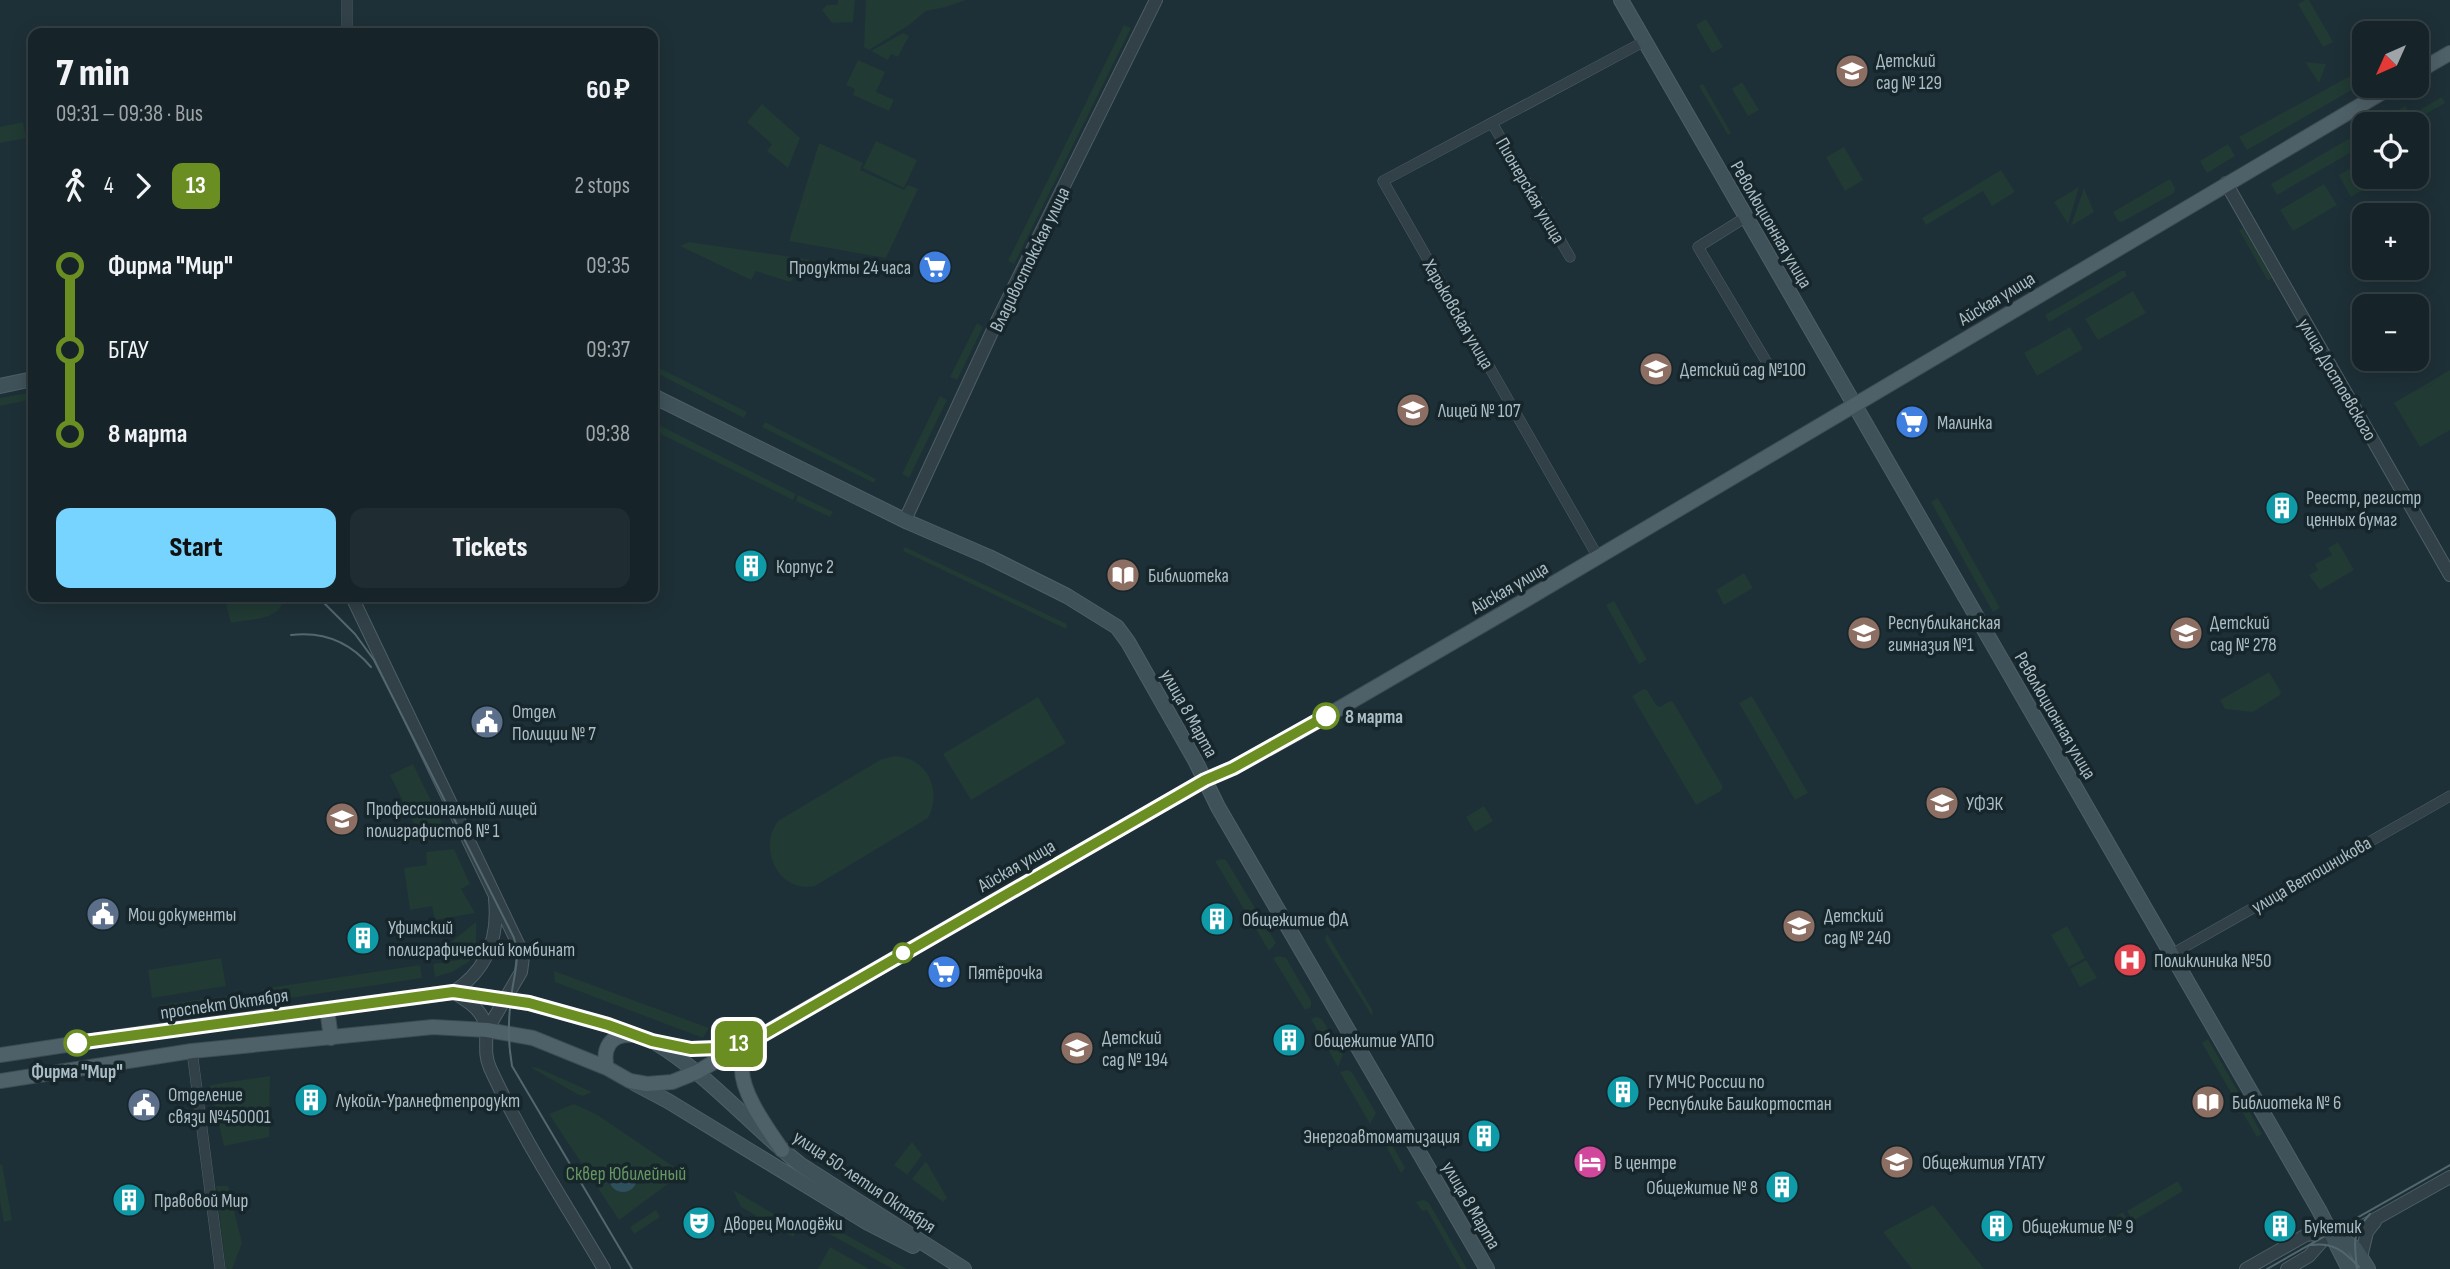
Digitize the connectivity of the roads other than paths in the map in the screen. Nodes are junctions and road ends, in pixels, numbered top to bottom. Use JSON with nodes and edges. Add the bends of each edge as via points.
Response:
{"nodes":[{"id":1,"x":347,"y":0,"type":"edge"},
{"id":2,"x":1156,"y":0,"type":"edge"},
{"id":3,"x":1621,"y":0,"type":"edge"},
{"id":4,"x":347,"y":28,"type":"edge"},
{"id":5,"x":1645,"y":41,"type":"junction"},
{"id":6,"x":2450,"y":53,"type":"edge"},
{"id":7,"x":2429,"y":65,"type":"edge"},
{"id":8,"x":2372,"y":98,"type":"edge"},
{"id":9,"x":1492,"y":123,"type":"junction"},
{"id":10,"x":2226,"y":183,"type":"junction"},
{"id":11,"x":1746,"y":217,"type":"junction"},
{"id":12,"x":1570,"y":257,"type":"dead end"},
{"id":13,"x":1769,"y":366,"type":"dead end"},
{"id":14,"x":28,"y":380,"type":"edge"},
{"id":15,"x":0,"y":386,"type":"edge"},
{"id":16,"x":658,"y":398,"type":"edge"},
{"id":17,"x":1854,"y":405,"type":"junction"},
{"id":18,"x":905,"y":520,"type":"junction"},
{"id":19,"x":1598,"y":557,"type":"junction"},
{"id":20,"x":2450,"y":575,"type":"edge"},
{"id":21,"x":354,"y":602,"type":"edge"},
{"id":22,"x":1205,"y":780,"type":"junction"},
{"id":23,"x":2450,"y":796,"type":"edge"},
{"id":24,"x":492,"y":885,"type":"junction"},
{"id":25,"x":2172,"y":954,"type":"junction"},
{"id":26,"x":453,"y":992,"type":"junction"},
{"id":27,"x":505,"y":999,"type":"junction"},
{"id":28,"x":327,"y":1009,"type":"junction"},
{"id":29,"x":487,"y":1030,"type":"junction"},
{"id":30,"x":331,"y":1038,"type":"junction"},
{"id":31,"x":646,"y":1038,"type":"junction"},
{"id":32,"x":754,"y":1040,"type":"junction"},
{"id":33,"x":192,"y":1051,"type":"junction"},
{"id":34,"x":0,"y":1055,"type":"edge"},
{"id":35,"x":607,"y":1069,"type":"junction"},
{"id":36,"x":697,"y":1072,"type":"junction"},
{"id":37,"x":0,"y":1081,"type":"edge"},
{"id":38,"x":630,"y":1081,"type":"junction"},
{"id":39,"x":782,"y":1150,"type":"junction"},
{"id":40,"x":2450,"y":1177,"type":"edge"},
{"id":41,"x":2379,"y":1218,"type":"junction"},
{"id":42,"x":2332,"y":1232,"type":"junction"},
{"id":43,"x":2365,"y":1263,"type":"edge"},
{"id":44,"x":220,"y":1269,"type":"edge"},
{"id":45,"x":604,"y":1269,"type":"edge"},
{"id":46,"x":962,"y":1269,"type":"edge"},
{"id":47,"x":1487,"y":1269,"type":"edge"},
{"id":48,"x":2246,"y":1269,"type":"edge"},
{"id":49,"x":2287,"y":1269,"type":"edge"},
{"id":50,"x":2349,"y":1269,"type":"edge"}],
"edges":[{"from":1,"to":4,"type":"street"},
{"from":2,"to":18,"type":"street","name":"Владивостокская улица","via":[[998,319]]},
{"from":3,"to":5,"type":"main road","name":"Революционная улица"},
{"from":5,"to":9,"type":"street"},
{"from":5,"to":11,"type":"main road","name":"Революционная улица"},
{"from":6,"to":7,"type":"main road"},
{"from":8,"to":10,"type":"main road","name":"Айская улица"},
{"from":9,"to":12,"type":"street","name":"Пионерская улица"},
{"from":9,"to":19,"type":"street","name":"Харьковская улица","via":[[1383,181]]},
{"from":10,"to":17,"type":"main road","name":"Айская улица"},
{"from":10,"to":20,"type":"street","name":"улица Достоевского"},
{"from":11,"to":13,"type":"street","via":[[1698,247]]},
{"from":11,"to":17,"type":"main road","name":"Революционная улица"},
{"from":14,"to":15,"type":"main road"},
{"from":16,"to":18,"type":"main road","name":"улица 8 Марта"},
{"from":17,"to":19,"type":"main road","name":"Айская улица"},
{"from":17,"to":25,"type":"main road","name":"Революционная улица"},
{"from":18,"to":22,"type":"main road","name":"улица 8 Марта","via":[[1022,574],[1117,627]]},
{"from":19,"to":22,"type":"main road","name":"Айская улица","via":[[1297,733]]},
{"from":21,"to":24,"type":"street"},
{"from":22,"to":32,"type":"main road","name":"Айская улица"},
{"from":22,"to":47,"type":"main road","name":"улица 8 Марта"},
{"from":23,"to":25,"type":"street","name":"улица Ветошникова"},
{"from":24,"to":26,"type":"street","via":[[496,915],[489,950],[480,970]]},
{"from":24,"to":27,"type":"street","via":[[523,957],[521,972]]},
{"from":25,"to":42,"type":"main road","name":"Революционная улица"},
{"from":26,"to":27,"type":"main road","name":"улица 50-летия Октября"},
{"from":26,"to":28,"type":"main road","name":"проспект Октября"},
{"from":26,"to":29,"type":"street","via":[[475,1006]]},
{"from":27,"to":29,"type":"street"},
{"from":27,"to":31,"type":"main road","name":"улица 50-летия Октября"},
{"from":28,"to":30,"type":"main road"},
{"from":28,"to":34,"type":"main road","name":"проспект Октября"},
{"from":29,"to":30,"type":"main road","via":[[433,1027]]},
{"from":29,"to":35,"type":"main road","via":[[533,1038]]},
{"from":29,"to":45,"type":"street","via":[[486,1059],[506,1103]]},
{"from":30,"to":33,"type":"main road"},
{"from":31,"to":32,"type":"main road","name":"улица 50-летия Октября","via":[[691,1049]]},
{"from":31,"to":35,"type":"main road","via":[[623,1035],[609,1043],[604,1059]]},
{"from":31,"to":36,"type":"main road","name":"улица 50-летия Октября"},
{"from":32,"to":36,"type":"main road","name":"Айская улица"},
{"from":32,"to":39,"type":"main road","via":[[742,1063],[743,1079]]},
{"from":33,"to":37,"type":"main road"},
{"from":33,"to":44,"type":"street"},
{"from":35,"to":38,"type":"main road"},
{"from":36,"to":38,"type":"main road","name":"Айская улица","via":[[658,1084]]},
{"from":36,"to":39,"type":"main road","name":"улица 50-летия Октября"},
{"from":38,"to":46,"type":"main road","via":[[868,1223]]},
{"from":39,"to":46,"type":"main road","name":"улица 50-летия Октября"},
{"from":40,"to":41,"type":"street"},
{"from":41,"to":42,"type":"street","via":[[2359,1228]]},
{"from":41,"to":43,"type":"street","via":[[2367,1232]]},
{"from":42,"to":43,"type":"main road","via":[[2353,1246]]},
{"from":42,"to":48,"type":"street","via":[[2306,1234]]},
{"from":42,"to":49,"type":"street","via":[[2309,1256]]},
{"from":42,"to":50,"type":"main road","name":"Революционная улица"}]}
